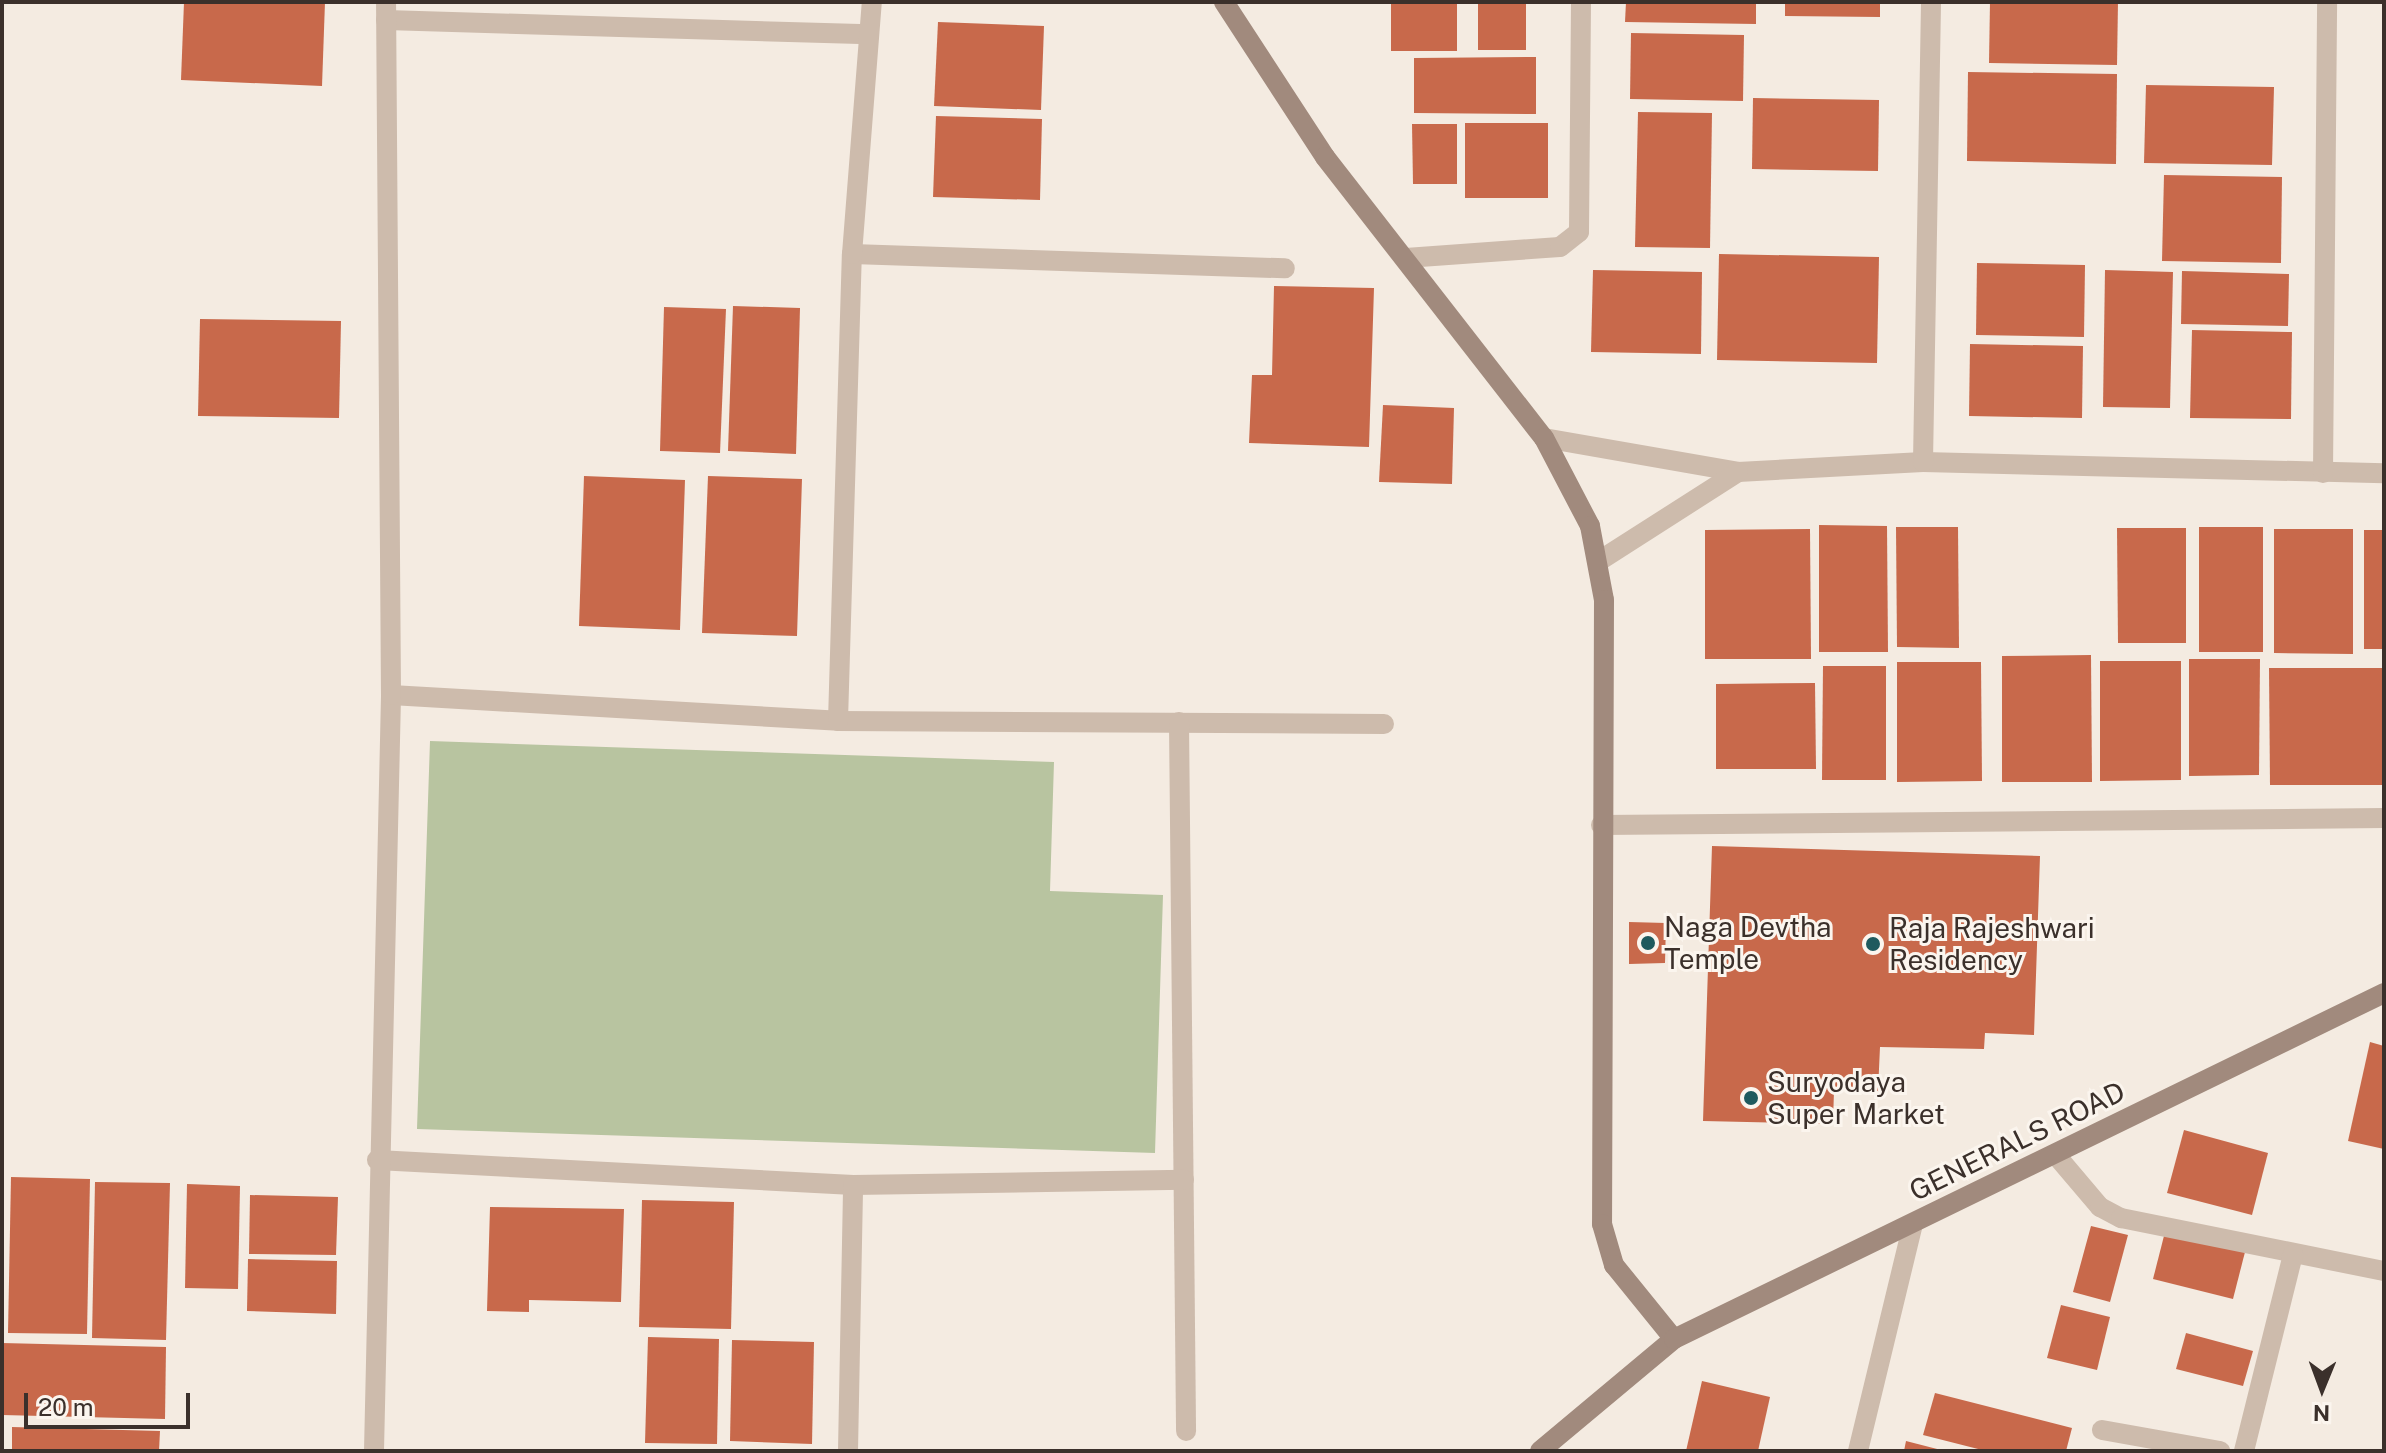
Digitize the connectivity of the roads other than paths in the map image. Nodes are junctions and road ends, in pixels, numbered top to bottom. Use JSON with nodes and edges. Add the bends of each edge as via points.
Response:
{"nodes":[{"id":1,"x":872,"y":2,"type":"edge"},
{"id":2,"x":1224,"y":2,"type":"edge"},
{"id":3,"x":1581,"y":2,"type":"edge"},
{"id":4,"x":1931,"y":2,"type":"edge"},
{"id":5,"x":2327,"y":2,"type":"edge"},
{"id":6,"x":386,"y":11,"type":"edge"},
{"id":7,"x":869,"y":34,"type":"junction"},
{"id":8,"x":852,"y":254,"type":"junction"},
{"id":9,"x":1406,"y":258,"type":"junction"},
{"id":10,"x":1285,"y":268,"type":"dead end"},
{"id":11,"x":1544,"y":438,"type":"junction"},
{"id":12,"x":1923,"y":462,"type":"junction"},
{"id":13,"x":1738,"y":472,"type":"junction"},
{"id":14,"x":2323,"y":473,"type":"junction"},
{"id":15,"x":2384,"y":473,"type":"edge"},
{"id":16,"x":1599,"y":561,"type":"junction"},
{"id":17,"x":391,"y":695,"type":"junction"},
{"id":18,"x":838,"y":721,"type":"junction"},
{"id":19,"x":1179,"y":722,"type":"junction"},
{"id":20,"x":1384,"y":724,"type":"dead end"},
{"id":21,"x":2384,"y":818,"type":"edge"},
{"id":22,"x":1601,"y":825,"type":"junction"},
{"id":23,"x":2384,"y":993,"type":"edge"},
{"id":24,"x":2055,"y":1154,"type":"junction"},
{"id":25,"x":377,"y":1160,"type":"junction"},
{"id":26,"x":1184,"y":1180,"type":"junction"},
{"id":27,"x":853,"y":1185,"type":"junction"},
{"id":28,"x":1913,"y":1224,"type":"junction"},
{"id":29,"x":2293,"y":1254,"type":"junction"},
{"id":30,"x":2384,"y":1271,"type":"edge"},
{"id":31,"x":1674,"y":1339,"type":"junction"},
{"id":32,"x":2102,"y":1430,"type":"dead end"},
{"id":33,"x":1186,"y":1431,"type":"dead end"},
{"id":34,"x":374,"y":1451,"type":"edge"},
{"id":35,"x":848,"y":1451,"type":"edge"},
{"id":36,"x":1540,"y":1451,"type":"edge"},
{"id":37,"x":1858,"y":1451,"type":"edge"},
{"id":38,"x":2220,"y":1451,"type":"edge"},
{"id":39,"x":2244,"y":1451,"type":"edge"}],
"edges":[{"from":1,"to":7,"type":"street"},
{"from":2,"to":9,"type":"street","via":[[1325,157]]},
{"from":3,"to":9,"type":"street","via":[[1579,232],[1560,247]]},
{"from":4,"to":12,"type":"street"},
{"from":5,"to":14,"type":"street"},
{"from":6,"to":7,"type":"street"},
{"from":6,"to":17,"type":"street"},
{"from":7,"to":8,"type":"street"},
{"from":8,"to":10,"type":"street"},
{"from":8,"to":18,"type":"street"},
{"from":9,"to":11,"type":"street"},
{"from":11,"to":13,"type":"street"},
{"from":11,"to":16,"type":"street","via":[[1578,497]]},
{"from":12,"to":13,"type":"street"},
{"from":12,"to":14,"type":"street"},
{"from":13,"to":16,"type":"street"},
{"from":14,"to":15,"type":"street"},
{"from":16,"to":22,"type":"street"},
{"from":17,"to":18,"type":"street"},
{"from":17,"to":25,"type":"street"},
{"from":18,"to":19,"type":"street"},
{"from":19,"to":20,"type":"street"},
{"from":19,"to":26,"type":"street"},
{"from":21,"to":22,"type":"street"},
{"from":22,"to":31,"type":"street","via":[[1602,1224],[1614,1265]]},
{"from":23,"to":24,"type":"street","name":"GENERALS ROAD"},
{"from":24,"to":28,"type":"street","name":"GENERALS ROAD"},
{"from":24,"to":29,"type":"street","via":[[2100,1207],[2121,1218]]},
{"from":25,"to":27,"type":"street"},
{"from":25,"to":34,"type":"street"},
{"from":26,"to":27,"type":"street"},
{"from":26,"to":33,"type":"street"},
{"from":27,"to":35,"type":"street"},
{"from":28,"to":31,"type":"street","name":"GENERALS ROAD"},
{"from":28,"to":37,"type":"street"},
{"from":29,"to":30,"type":"street"},
{"from":29,"to":39,"type":"street"},
{"from":31,"to":36,"type":"street","name":"GENERALS ROAD"},
{"from":32,"to":38,"type":"street"}]}
